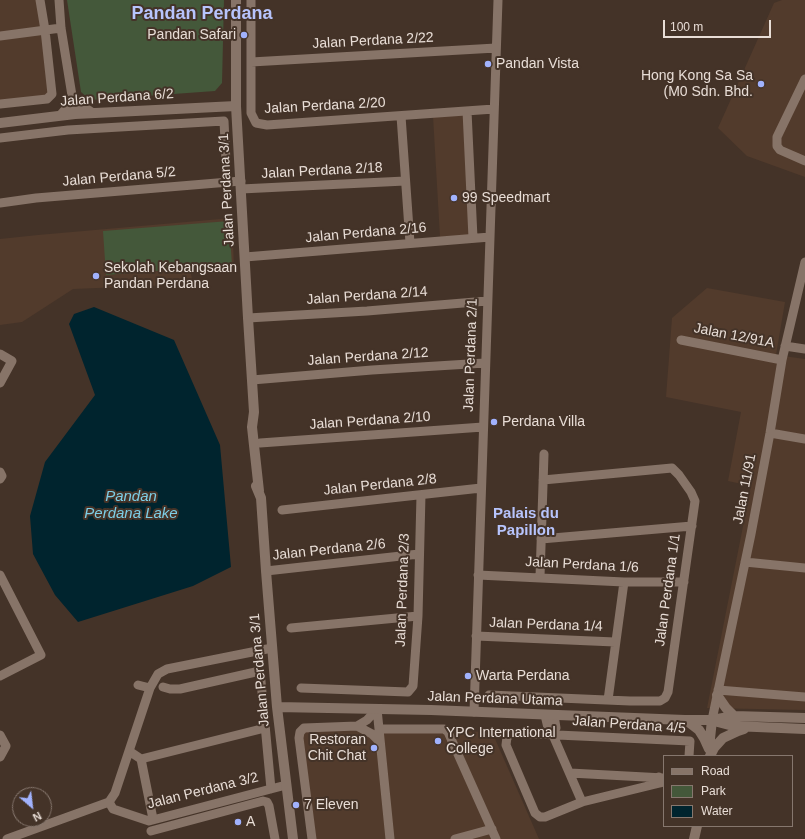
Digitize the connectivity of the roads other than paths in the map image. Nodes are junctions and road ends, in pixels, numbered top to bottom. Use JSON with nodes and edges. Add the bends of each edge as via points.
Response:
{"nodes":[{"id":1,"x":40,"y":0,"type":"edge"},
{"id":2,"x":58,"y":0,"type":"edge"},
{"id":3,"x":236,"y":0,"type":"edge"},
{"id":4,"x":251,"y":0,"type":"edge"},
{"id":5,"x":498,"y":0,"type":"edge"},
{"id":6,"x":61,"y":28,"type":"junction"},
{"id":7,"x":45,"y":30,"type":"junction"},
{"id":8,"x":0,"y":36,"type":"edge"},
{"id":9,"x":496,"y":48,"type":"junction"},
{"id":10,"x":251,"y":62,"type":"junction"},
{"id":11,"x":805,"y":79,"type":"edge"},
{"id":12,"x":73,"y":97,"type":"junction"},
{"id":13,"x":0,"y":104,"type":"edge"},
{"id":14,"x":236,"y":106,"type":"junction"},
{"id":15,"x":494,"y":109,"type":"junction"},
{"id":16,"x":467,"y":111,"type":"junction"},
{"id":17,"x":92,"y":113,"type":"junction"},
{"id":18,"x":75,"y":114,"type":"junction"},
{"id":19,"x":61,"y":115,"type":"junction"},
{"id":20,"x":401,"y":116,"type":"junction"},
{"id":21,"x":0,"y":123,"type":"edge"},
{"id":22,"x":0,"y":138,"type":"edge"},
{"id":23,"x":805,"y":161,"type":"edge"},
{"id":24,"x":406,"y":180,"type":"junction"},
{"id":25,"x":227,"y":182,"type":"junction"},
{"id":26,"x":241,"y":185,"type":"junction"},
{"id":27,"x":0,"y":203,"type":"edge"},
{"id":28,"x":490,"y":237,"type":"junction"},
{"id":29,"x":473,"y":238,"type":"junction"},
{"id":30,"x":410,"y":243,"type":"junction"},
{"id":31,"x":245,"y":256,"type":"junction"},
{"id":32,"x":805,"y":262,"type":"edge"},
{"id":33,"x":487,"y":301,"type":"junction"},
{"id":34,"x":248,"y":318,"type":"junction"},
{"id":35,"x":681,"y":340,"type":"dead end"},
{"id":36,"x":785,"y":346,"type":"junction"},
{"id":37,"x":805,"y":349,"type":"edge"},
{"id":38,"x":0,"y":354,"type":"edge"},
{"id":39,"x":782,"y":360,"type":"junction"},
{"id":40,"x":485,"y":363,"type":"junction"},
{"id":41,"x":252,"y":380,"type":"junction"},
{"id":42,"x":0,"y":383,"type":"edge"},
{"id":43,"x":253,"y":422,"type":"junction"},
{"id":44,"x":483,"y":427,"type":"junction"},
{"id":45,"x":770,"y":433,"type":"junction"},
{"id":46,"x":805,"y":439,"type":"edge"},
{"id":47,"x":260,"y":443,"type":"junction"},
{"id":48,"x":544,"y":454,"type":"dead end"},
{"id":49,"x":0,"y":472,"type":"edge"},
{"id":50,"x":0,"y":479,"type":"edge"},
{"id":51,"x":543,"y":480,"type":"junction"},
{"id":52,"x":481,"y":488,"type":"junction"},
{"id":53,"x":260,"y":495,"type":"junction"},
{"id":54,"x":421,"y":495,"type":"junction"},
{"id":55,"x":282,"y":510,"type":"dead end"},
{"id":56,"x":692,"y":526,"type":"junction"},
{"id":57,"x":541,"y":539,"type":"junction"},
{"id":58,"x":419,"y":554,"type":"junction"},
{"id":59,"x":745,"y":562,"type":"junction"},
{"id":60,"x":805,"y":568,"type":"edge"},
{"id":61,"x":266,"y":571,"type":"junction"},
{"id":62,"x":0,"y":575,"type":"edge"},
{"id":63,"x":478,"y":575,"type":"junction"},
{"id":64,"x":540,"y":577,"type":"junction"},
{"id":65,"x":624,"y":582,"type":"junction"},
{"id":66,"x":684,"y":582,"type":"junction"},
{"id":67,"x":418,"y":616,"type":"junction"},
{"id":68,"x":291,"y":628,"type":"dead end"},
{"id":69,"x":476,"y":636,"type":"junction"},
{"id":70,"x":615,"y":642,"type":"junction"},
{"id":71,"x":272,"y":648,"type":"junction"},
{"id":72,"x":0,"y":676,"type":"edge"},
{"id":73,"x":138,"y":685,"type":"dead end"},
{"id":74,"x":163,"y":687,"type":"dead end"},
{"id":75,"x":150,"y":688,"type":"junction"},
{"id":76,"x":301,"y":688,"type":"dead end"},
{"id":77,"x":717,"y":692,"type":"junction"},
{"id":78,"x":489,"y":696,"type":"dead end"},
{"id":79,"x":805,"y":697,"type":"edge"},
{"id":80,"x":608,"y":700,"type":"junction"},
{"id":81,"x":277,"y":707,"type":"junction"},
{"id":82,"x":377,"y":709,"type":"junction"},
{"id":83,"x":474,"y":712,"type":"junction"},
{"id":84,"x":549,"y":715,"type":"junction"},
{"id":85,"x":734,"y":716,"type":"junction"},
{"id":86,"x":805,"y":718,"type":"edge"},
{"id":87,"x":685,"y":720,"type":"junction"},
{"id":88,"x":712,"y":720,"type":"junction"},
{"id":89,"x":357,"y":726,"type":"junction"},
{"id":90,"x":752,"y":727,"type":"junction"},
{"id":91,"x":265,"y":728,"type":"junction"},
{"id":92,"x":805,"y":728,"type":"edge"},
{"id":93,"x":379,"y":729,"type":"junction"},
{"id":94,"x":552,"y":733,"type":"junction"},
{"id":95,"x":0,"y":735,"type":"edge"},
{"id":96,"x":380,"y":742,"type":"junction"},
{"id":97,"x":129,"y":751,"type":"junction"},
{"id":98,"x":709,"y":754,"type":"edge"},
{"id":99,"x":689,"y":755,"type":"edge"},
{"id":100,"x":0,"y":757,"type":"edge"},
{"id":101,"x":141,"y":759,"type":"junction"},
{"id":102,"x":570,"y":773,"type":"junction"},
{"id":103,"x":662,"y":778,"type":"edge"},
{"id":104,"x":286,"y":785,"type":"junction"},
{"id":105,"x":271,"y":789,"type":"junction"},
{"id":106,"x":109,"y":802,"type":"junction"},
{"id":107,"x":582,"y":802,"type":"junction"},
{"id":108,"x":151,"y":820,"type":"junction"},
{"id":109,"x":697,"y":827,"type":"edge"},
{"id":110,"x":492,"y":830,"type":"junction"},
{"id":111,"x":152,"y":835,"type":"edge"},
{"id":112,"x":7,"y":839,"type":"edge"},
{"id":113,"x":275,"y":839,"type":"edge"},
{"id":114,"x":293,"y":839,"type":"edge"},
{"id":115,"x":312,"y":839,"type":"edge"},
{"id":116,"x":390,"y":839,"type":"edge"},
{"id":117,"x":455,"y":839,"type":"edge"},
{"id":118,"x":496,"y":839,"type":"edge"},
{"id":119,"x":694,"y":839,"type":"edge"}],
"edges":[{"from":1,"to":7,"type":"street"},
{"from":2,"to":6,"type":"street"},
{"from":3,"to":14,"type":"street","name":"Jalan Perdana 3/1"},
{"from":4,"to":10,"type":"street","name":"Jalan Perdana 2/20"},
{"from":5,"to":9,"type":"street","name":"Jalan Perdana 2/1"},
{"from":6,"to":7,"type":"street"},
{"from":6,"to":12,"type":"street"},
{"from":7,"to":8,"type":"street"},
{"from":7,"to":13,"type":"street","via":[[52,94],[47,99]]},
{"from":9,"to":10,"type":"street","name":"Jalan Perdana 2/22"},
{"from":9,"to":15,"type":"street","name":"Jalan Perdana 2/1"},
{"from":10,"to":20,"type":"street","name":"Jalan Perdana 2/20","via":[[251,113],[256,123],[267,126]]},
{"from":11,"to":23,"type":"street","via":[[777,137],[777,146],[780,150]]},
{"from":12,"to":17,"type":"street"},
{"from":12,"to":18,"type":"street"},
{"from":12,"to":19,"type":"street"},
{"from":14,"to":17,"type":"street","name":"Jalan Perdana 6/2"},
{"from":14,"to":26,"type":"street","name":"Jalan Perdana 3/1"},
{"from":15,"to":16,"type":"street","name":"Jalan Perdana 2/20"},
{"from":15,"to":28,"type":"street","name":"Jalan Perdana 2/1"},
{"from":16,"to":20,"type":"street","name":"Jalan Perdana 2/20"},
{"from":16,"to":29,"type":"street"},
{"from":17,"to":18,"type":"street","name":"Jalan Perdana 6/2"},
{"from":18,"to":19,"type":"street","name":"Jalan Perdana 6/2"},
{"from":19,"to":21,"type":"street","name":"Jalan Perdana 6/2"},
{"from":20,"to":24,"type":"street"},
{"from":22,"to":25,"type":"street","via":[[68,130],[224,121]]},
{"from":24,"to":26,"type":"street","name":"Jalan Perdana 2/18"},
{"from":24,"to":30,"type":"street"},
{"from":25,"to":26,"type":"street","name":"Jalan Perdana 5/2"},
{"from":25,"to":27,"type":"street","name":"Jalan Perdana 5/2"},
{"from":26,"to":31,"type":"street","name":"Jalan Perdana 3/1"},
{"from":28,"to":29,"type":"street","name":"Jalan Perdana 2/16"},
{"from":28,"to":33,"type":"street","name":"Jalan Perdana 2/1"},
{"from":29,"to":30,"type":"street","name":"Jalan Perdana 2/16"},
{"from":30,"to":31,"type":"street","name":"Jalan Perdana 2/16"},
{"from":31,"to":34,"type":"street","name":"Jalan Perdana 3/1"},
{"from":32,"to":36,"type":"street","name":"Jalan 11/91"},
{"from":33,"to":34,"type":"street","name":"Jalan Perdana 2/14"},
{"from":33,"to":40,"type":"street","name":"Jalan Perdana 2/1"},
{"from":34,"to":41,"type":"street","name":"Jalan Perdana 3/1"},
{"from":35,"to":39,"type":"street","name":"Jalan 12/91A"},
{"from":36,"to":37,"type":"street"},
{"from":36,"to":39,"type":"street","name":"Jalan 11/91"},
{"from":38,"to":42,"type":"street","via":[[12,361]]},
{"from":39,"to":45,"type":"street","name":"Jalan 11/91"},
{"from":40,"to":41,"type":"street","name":"Jalan Perdana 2/12"},
{"from":40,"to":44,"type":"street","name":"Jalan Perdana 2/1"},
{"from":41,"to":43,"type":"street","name":"Jalan Perdana 3/1"},
{"from":43,"to":47,"type":"street","name":"Jalan Perdana 3/1","via":[[258,426]]},
{"from":43,"to":53,"type":"street","name":"Jalan Perdana 3/1","via":[[249,434],[254,480]]},
{"from":44,"to":47,"type":"street","name":"Jalan Perdana 2/10"},
{"from":44,"to":52,"type":"street","name":"Jalan Perdana 2/1"},
{"from":45,"to":46,"type":"street"},
{"from":45,"to":59,"type":"street","name":"Jalan 11/91"},
{"from":47,"to":53,"type":"street","name":"Jalan Perdana 3/1","via":[[263,492]]},
{"from":48,"to":51,"type":"street"},
{"from":49,"to":50,"type":"street"},
{"from":51,"to":56,"type":"street","name":"Jalan Perdana 1/1","via":[[672,468],[695,502]]},
{"from":51,"to":57,"type":"street"},
{"from":52,"to":54,"type":"street","name":"Jalan Perdana 2/8"},
{"from":52,"to":63,"type":"street","name":"Jalan Perdana 2/1"},
{"from":53,"to":61,"type":"street","name":"Jalan Perdana 3/1"},
{"from":54,"to":55,"type":"street","name":"Jalan Perdana 2/8"},
{"from":54,"to":58,"type":"street","name":"Jalan Perdana 2/3"},
{"from":56,"to":57,"type":"street"},
{"from":56,"to":66,"type":"street","name":"Jalan Perdana 1/1"},
{"from":57,"to":64,"type":"street"},
{"from":58,"to":61,"type":"street","name":"Jalan Perdana 2/6"},
{"from":58,"to":67,"type":"street","name":"Jalan Perdana 2/3"},
{"from":59,"to":60,"type":"street"},
{"from":59,"to":77,"type":"street","name":"Jalan 11/91"},
{"from":61,"to":71,"type":"street","name":"Jalan Perdana 3/1"},
{"from":62,"to":72,"type":"street","via":[[41,655]]},
{"from":63,"to":64,"type":"street","name":"Jalan Perdana 1/6"},
{"from":63,"to":69,"type":"street","name":"Jalan Perdana 2/1"},
{"from":64,"to":65,"type":"street","name":"Jalan Perdana 1/6"},
{"from":65,"to":66,"type":"street","name":"Jalan Perdana 1/6"},
{"from":65,"to":70,"type":"street"},
{"from":66,"to":80,"type":"street","name":"Jalan Perdana 1/1","via":[[665,698],[660,701]]},
{"from":67,"to":68,"type":"street"},
{"from":67,"to":76,"type":"street","name":"Jalan Perdana 2/3","via":[[413,686],[408,692]]},
{"from":69,"to":70,"type":"street","name":"Jalan Perdana 1/4"},
{"from":69,"to":83,"type":"street","name":"Jalan Perdana 2/1"},
{"from":70,"to":80,"type":"street"},
{"from":71,"to":75,"type":"street","via":[[167,669],[158,674]]},
{"from":71,"to":81,"type":"street","name":"Jalan Perdana 3/1"},
{"from":73,"to":75,"type":"street"},
{"from":74,"to":91,"type":"street","via":[[180,689],[260,671]]},
{"from":75,"to":97,"type":"street"},
{"from":77,"to":79,"type":"street"},
{"from":77,"to":85,"type":"street"},
{"from":77,"to":88,"type":"street","name":"Jalan 11/91"},
{"from":78,"to":80,"type":"street","name":"Jalan Perdana 1/1"},
{"from":81,"to":82,"type":"street","name":"Jalan Perdana Utama"},
{"from":81,"to":104,"type":"street","name":"Jalan Perdana 3/1"},
{"from":82,"to":83,"type":"street","name":"Jalan Perdana Utama"},
{"from":82,"to":89,"type":"street"},
{"from":82,"to":93,"type":"street"},
{"from":83,"to":84,"type":"street","name":"Jalan Perdana Utama"},
{"from":84,"to":87,"type":"street","name":"Jalan Perdana Utama"},
{"from":84,"to":94,"type":"street","via":[[548,728]]},
{"from":85,"to":86,"type":"street","name":"Jalan Perdana Utama"},
{"from":85,"to":88,"type":"street","name":"Jalan Perdana Utama"},
{"from":87,"to":88,"type":"street","name":"Jalan Perdana Utama"},
{"from":87,"to":98,"type":"street","via":[[699,730]]},
{"from":88,"to":90,"type":"street","name":"Jalan Perdana Utama","via":[[733,726]]},
{"from":88,"to":98,"type":"street"},
{"from":89,"to":96,"type":"street"},
{"from":89,"to":115,"type":"street","via":[[304,728],[300,732]]},
{"from":90,"to":92,"type":"street","name":"Jalan Perdana Utama"},
{"from":90,"to":98,"type":"street","via":[[724,738]]},
{"from":91,"to":101,"type":"street"},
{"from":91,"to":105,"type":"street"},
{"from":93,"to":96,"type":"street"},
{"from":93,"to":110,"type":"street","via":[[444,729],[448,732]]},
{"from":94,"to":99,"type":"street","name":"Jalan Perdana 4/5","via":[[690,740]]},
{"from":94,"to":102,"type":"street"},
{"from":94,"to":107,"type":"street","via":[[513,733],[507,737],[506,745],[535,813],[540,817]]},
{"from":95,"to":100,"type":"street","via":[[6,746]]},
{"from":96,"to":116,"type":"street"},
{"from":97,"to":101,"type":"street"},
{"from":97,"to":106,"type":"street","via":[[115,793]]},
{"from":101,"to":108,"type":"street"},
{"from":102,"to":103,"type":"street"},
{"from":102,"to":107,"type":"street"},
{"from":103,"to":107,"type":"street","via":[[660,783]]},
{"from":104,"to":105,"type":"street","name":"Jalan Perdana 3/2"},
{"from":104,"to":114,"type":"street","name":"Jalan Perdana 3/1"},
{"from":105,"to":108,"type":"street","name":"Jalan Perdana 3/2"},
{"from":106,"to":108,"type":"street","name":"Jalan Perdana 3/2","via":[[113,809]]},
{"from":106,"to":112,"type":"street"},
{"from":108,"to":111,"type":"street"},
{"from":109,"to":119,"type":"street"},
{"from":110,"to":117,"type":"street"},
{"from":110,"to":118,"type":"street"},
{"from":111,"to":113,"type":"street","via":[[263,801],[269,806]]}]}
